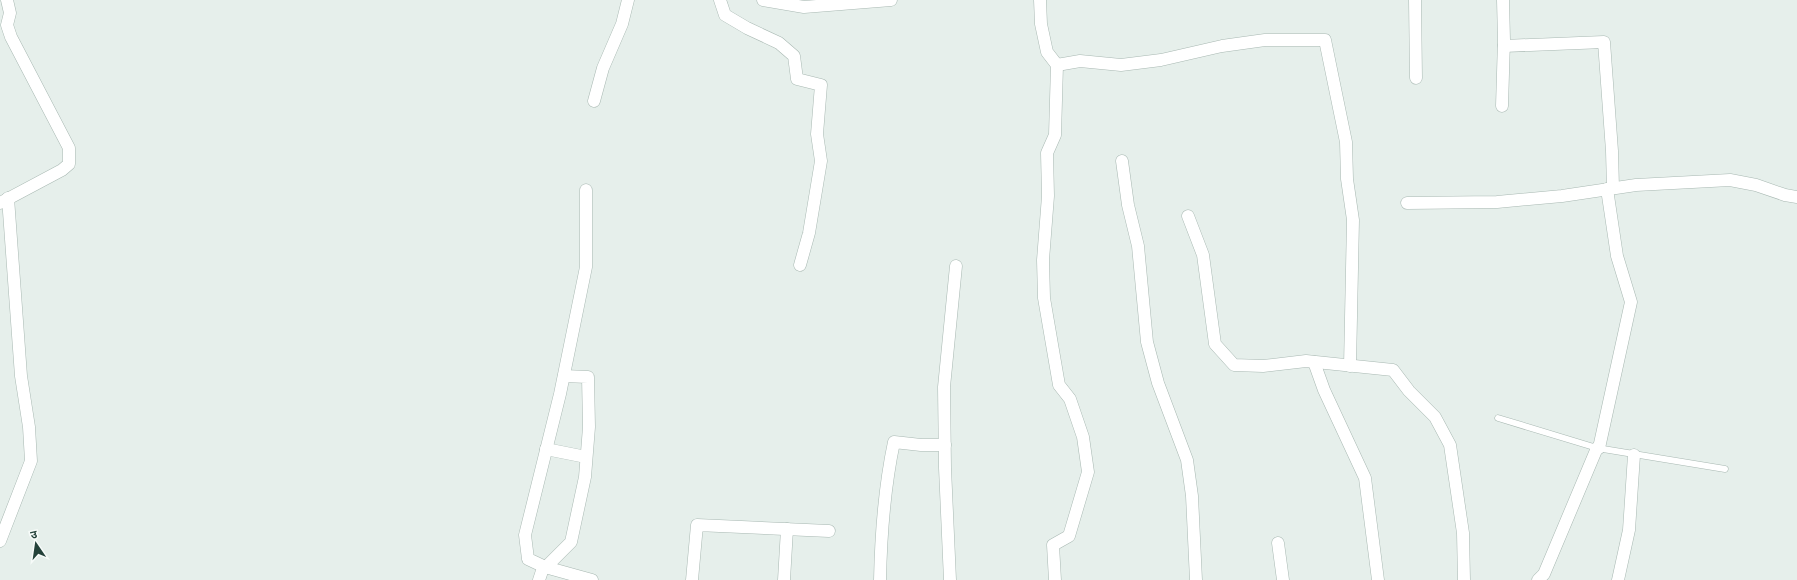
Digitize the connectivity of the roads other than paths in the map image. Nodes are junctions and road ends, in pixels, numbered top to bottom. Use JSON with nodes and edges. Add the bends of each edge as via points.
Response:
{"nodes":[{"id":1,"x":7,"y":0,"type":"edge"},
{"id":2,"x":628,"y":0,"type":"edge"},
{"id":3,"x":720,"y":0,"type":"edge"},
{"id":4,"x":763,"y":0,"type":"edge"},
{"id":5,"x":890,"y":0,"type":"edge"},
{"id":6,"x":1040,"y":0,"type":"edge"},
{"id":7,"x":1415,"y":0,"type":"edge"},
{"id":8,"x":1503,"y":0,"type":"edge"},
{"id":9,"x":1504,"y":46,"type":"junction"},
{"id":10,"x":1057,"y":65,"type":"junction"},
{"id":11,"x":1416,"y":78,"type":"dead end"},
{"id":12,"x":594,"y":101,"type":"dead end"},
{"id":13,"x":1502,"y":106,"type":"dead end"},
{"id":14,"x":1122,"y":161,"type":"dead end"},
{"id":15,"x":1610,"y":189,"type":"junction"},
{"id":16,"x":586,"y":190,"type":"dead end"},
{"id":17,"x":1797,"y":197,"type":"edge"},
{"id":18,"x":4,"y":201,"type":"edge"},
{"id":19,"x":1407,"y":202,"type":"dead end"},
{"id":20,"x":1188,"y":216,"type":"dead end"},
{"id":21,"x":800,"y":265,"type":"dead end"},
{"id":22,"x":956,"y":266,"type":"dead end"},
{"id":23,"x":1314,"y":362,"type":"junction"},
{"id":24,"x":1350,"y":366,"type":"junction"},
{"id":25,"x":564,"y":376,"type":"junction"},
{"id":26,"x":1498,"y":418,"type":"dead end"},
{"id":27,"x":945,"y":445,"type":"junction"},
{"id":28,"x":1598,"y":448,"type":"junction"},
{"id":29,"x":546,"y":449,"type":"junction"},
{"id":30,"x":1634,"y":455,"type":"junction"},
{"id":31,"x":586,"y":457,"type":"junction"},
{"id":32,"x":1725,"y":469,"type":"dead end"},
{"id":33,"x":787,"y":529,"type":"junction"},
{"id":34,"x":829,"y":531,"type":"dead end"},
{"id":35,"x":0,"y":541,"type":"edge"},
{"id":36,"x":1278,"y":542,"type":"dead end"},
{"id":37,"x":545,"y":568,"type":"junction"},
{"id":38,"x":539,"y":580,"type":"edge"},
{"id":39,"x":592,"y":580,"type":"edge"},
{"id":40,"x":692,"y":580,"type":"edge"},
{"id":41,"x":784,"y":580,"type":"edge"},
{"id":42,"x":880,"y":580,"type":"edge"},
{"id":43,"x":950,"y":580,"type":"edge"},
{"id":44,"x":1055,"y":580,"type":"edge"},
{"id":45,"x":1196,"y":580,"type":"edge"},
{"id":46,"x":1284,"y":580,"type":"edge"},
{"id":47,"x":1378,"y":580,"type":"edge"},
{"id":48,"x":1464,"y":580,"type":"edge"},
{"id":49,"x":1538,"y":580,"type":"edge"},
{"id":50,"x":1618,"y":580,"type":"edge"}],
"edges":[{"from":1,"to":18,"type":"street","via":[[10,13],[7,25],[11,37],[69,148],[70,156],[69,164],[62,170]]},
{"from":2,"to":12,"type":"street"},
{"from":3,"to":21,"type":"street","via":[[725,15],[779,43],[794,56],[797,79],[821,85],[817,134],[821,161],[809,233]]},
{"from":4,"to":5,"type":"street","via":[[804,7]]},
{"from":6,"to":10,"type":"street","via":[[1041,24],[1047,52]]},
{"from":7,"to":11,"type":"street"},
{"from":8,"to":9,"type":"street"},
{"from":9,"to":13,"type":"street"},
{"from":9,"to":15,"type":"street","via":[[1604,42],[1612,151]]},
{"from":10,"to":24,"type":"street","via":[[1080,61],[1121,65],[1264,40],[1325,40],[1346,142],[1347,179],[1353,220]]},
{"from":10,"to":44,"type":"street","via":[[1055,135],[1047,153],[1048,196],[1042,260],[1044,298],[1059,385],[1070,399],[1083,437],[1088,472],[1069,536],[1053,545]]},
{"from":14,"to":45,"type":"street","via":[[1128,205],[1138,246],[1147,342],[1158,383],[1187,460],[1192,496]]},
{"from":15,"to":17,"type":"street","via":[[1636,185],[1730,180]]},
{"from":15,"to":19,"type":"street","via":[[1497,202]]},
{"from":15,"to":28,"type":"street","via":[[1617,256],[1632,302]]},
{"from":16,"to":25,"type":"street","via":[[586,267]]},
{"from":18,"to":35,"type":"street","via":[[31,462]]},
{"from":20,"to":23,"type":"street","via":[[1203,255],[1215,344],[1234,365],[1263,366]]},
{"from":22,"to":27,"type":"street","via":[[944,386]]},
{"from":23,"to":24,"type":"street"},
{"from":23,"to":47,"type":"street","via":[[1324,390],[1365,478]]},
{"from":24,"to":48,"type":"street","via":[[1393,370],[1435,417],[1450,445],[1463,533]]},
{"from":25,"to":29,"type":"street"},
{"from":25,"to":31,"type":"street","via":[[588,377]]},
{"from":26,"to":28,"type":"lane"},
{"from":27,"to":42,"type":"street","via":[[894,442],[886,480]]},
{"from":27,"to":43,"type":"street"},
{"from":28,"to":30,"type":"lane"},
{"from":28,"to":49,"type":"street","via":[[1544,574]]},
{"from":29,"to":31,"type":"street"},
{"from":29,"to":37,"type":"street","via":[[525,535],[528,559]]},
{"from":30,"to":32,"type":"lane"},
{"from":30,"to":50,"type":"street","via":[[1628,530]]},
{"from":31,"to":37,"type":"street","via":[[585,477],[571,542]]},
{"from":33,"to":34,"type":"street"},
{"from":33,"to":40,"type":"street","via":[[697,525]]},
{"from":33,"to":41,"type":"street"},
{"from":36,"to":46,"type":"street"},
{"from":37,"to":38,"type":"street"},
{"from":37,"to":39,"type":"street"}]}
